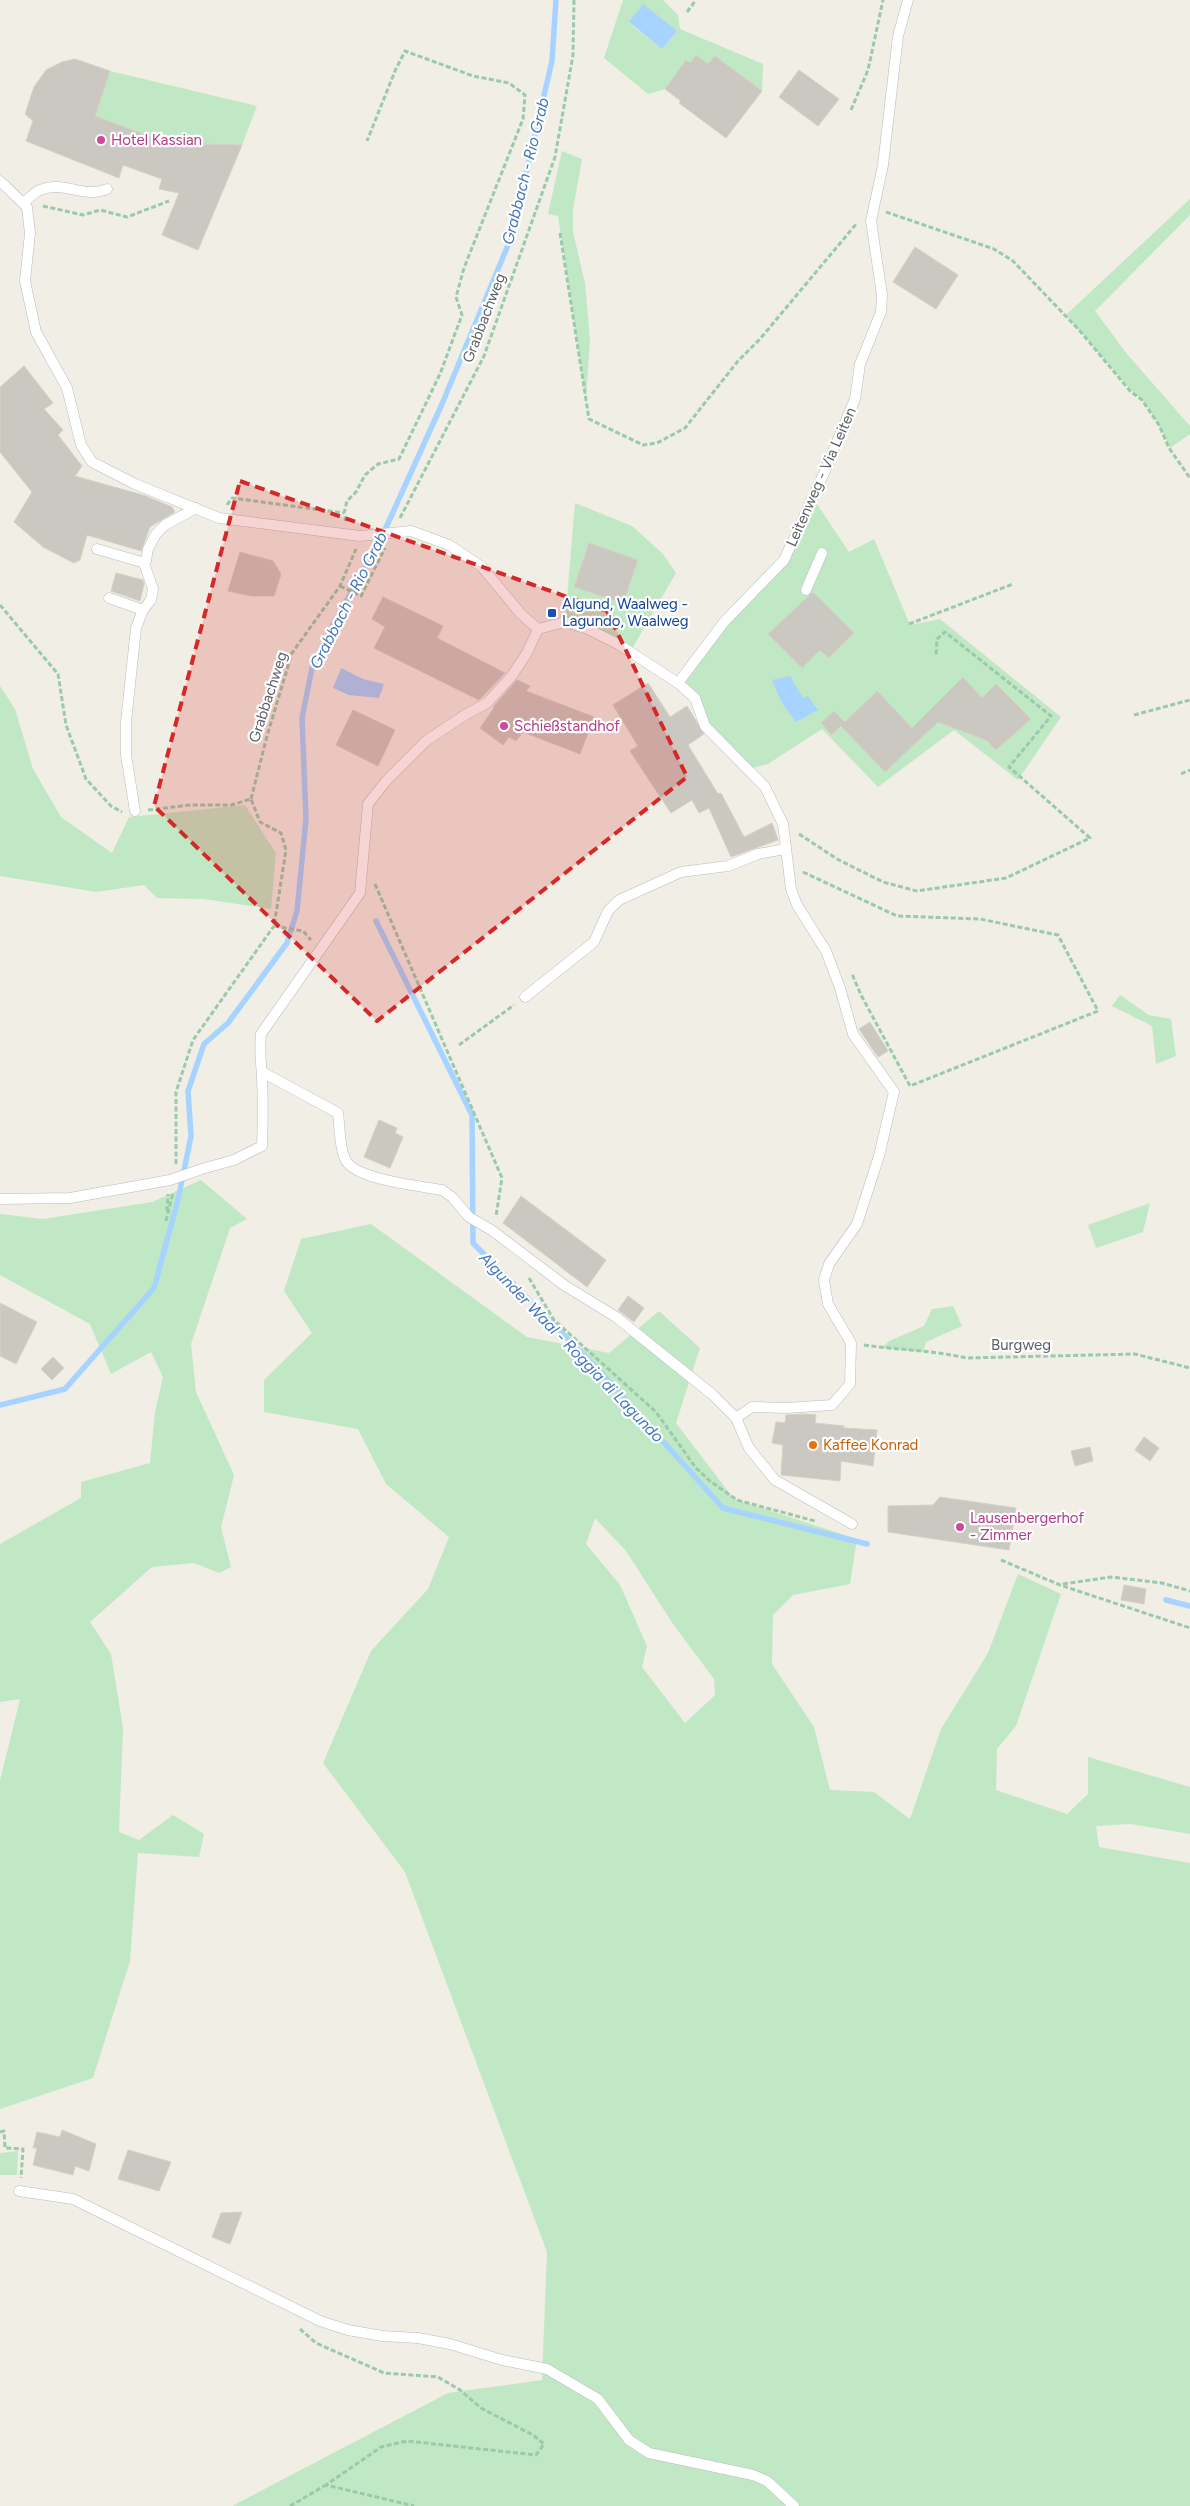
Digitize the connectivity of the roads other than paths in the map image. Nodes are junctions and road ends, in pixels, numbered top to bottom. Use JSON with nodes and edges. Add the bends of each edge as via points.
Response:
{"nodes":[{"id":1,"x":908,"y":0,"type":"edge"},
{"id":2,"x":0,"y":181,"type":"edge"},
{"id":3,"x":107,"y":189,"type":"dead end"},
{"id":4,"x":26,"y":205,"type":"junction"},
{"id":5,"x":196,"y":508,"type":"junction"},
{"id":6,"x":97,"y":549,"type":"dead end"},
{"id":7,"x":822,"y":553,"type":"dead end"},
{"id":8,"x":145,"y":563,"type":"junction"},
{"id":9,"x":806,"y":590,"type":"dead end"},
{"id":10,"x":109,"y":598,"type":"dead end"},
{"id":11,"x":143,"y":610,"type":"junction"},
{"id":12,"x":538,"y":629,"type":"junction"},
{"id":13,"x":678,"y":683,"type":"junction"},
{"id":14,"x":135,"y":811,"type":"road end"},
{"id":15,"x":785,"y":849,"type":"junction"},
{"id":16,"x":525,"y":997,"type":"road end"},
{"id":17,"x":262,"y":1072,"type":"junction"},
{"id":18,"x":0,"y":1199,"type":"edge"},
{"id":19,"x":736,"y":1418,"type":"junction"},
{"id":20,"x":852,"y":1524,"type":"dead end"},
{"id":21,"x":19,"y":2191,"type":"road end"},
{"id":22,"x":794,"y":2506,"type":"edge"}],
"edges":[{"from":1,"to":13,"type":"lane","name":"Leitenweg - Via Leiten","via":[[896,53],[885,151],[871,221],[882,295],[881,312],[860,364],[855,400],[784,560],[724,622]]},
{"from":2,"to":4,"type":"lane"},
{"from":3,"to":4,"type":"lane","via":[[88,194],[73,188],[39,190]]},
{"from":4,"to":5,"type":"lane","via":[[30,233],[25,281],[36,332],[67,388],[81,445],[92,462],[135,484]]},
{"from":5,"to":8,"type":"lane","via":[[165,524],[148,549]]},
{"from":5,"to":12,"type":"lane","bridge":true,"via":[[218,518],[355,535],[411,531],[449,544],[482,567],[521,614]]},
{"from":6,"to":8,"type":"lane"},
{"from":7,"to":9,"type":"lane"},
{"from":8,"to":11,"type":"lane","via":[[153,589],[151,600]]},
{"from":10,"to":11,"type":"lane"},
{"from":11,"to":14,"type":"lane","via":[[136,628],[126,722],[126,755]]},
{"from":12,"to":13,"type":"lane","via":[[565,622],[588,629],[618,644]]},
{"from":12,"to":17,"type":"lane","via":[[511,677],[487,703],[426,741],[376,791],[368,804],[364,824],[360,893],[261,1034],[258,1055]]},
{"from":13,"to":15,"type":"lane","via":[[695,698],[704,726],[765,787],[783,824]]},
{"from":15,"to":16,"type":"lane","via":[[758,854],[728,866],[681,872],[619,900],[608,911],[594,942]]},
{"from":15,"to":19,"type":"lane","via":[[791,889],[797,905],[826,951],[853,1034],[894,1092],[879,1156],[857,1224],[829,1264],[824,1280],[828,1304],[851,1343],[850,1384],[832,1405],[752,1407]]},
{"from":17,"to":18,"type":"lane","bridge":true,"via":[[262,1146],[234,1160],[173,1177],[70,1198]]},
{"from":17,"to":19,"type":"lane","via":[[338,1113],[344,1158],[350,1166],[366,1174],[442,1190],[469,1217],[493,1231],[564,1285],[616,1317],[713,1395]]},
{"from":19,"to":20,"type":"lane","via":[[749,1448],[775,1480]]},
{"from":21,"to":22,"type":"lane","via":[[73,2199],[320,2321],[348,2330],[450,2344],[502,2360],[548,2369],[598,2399],[629,2440],[648,2453],[753,2475],[767,2481]]}]}
